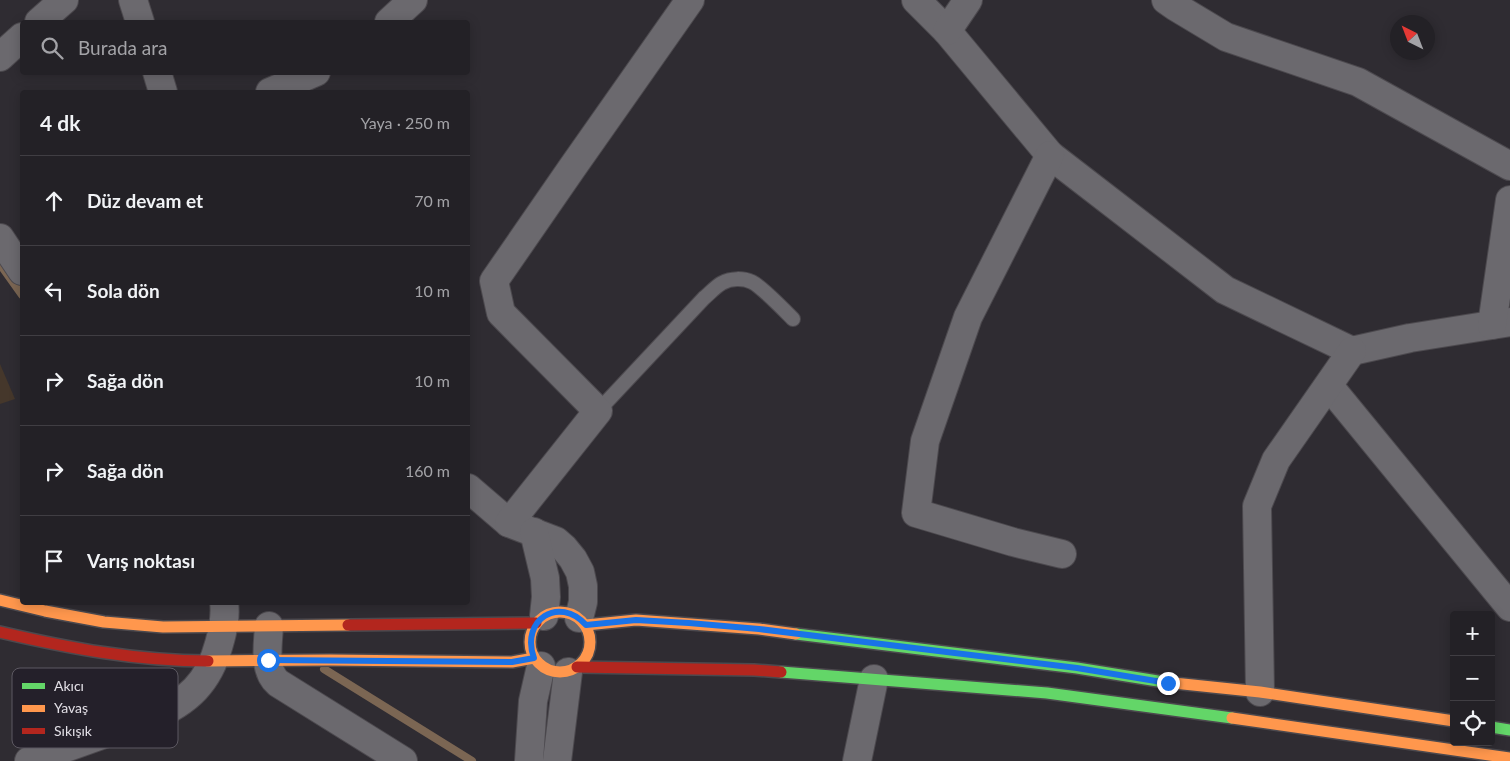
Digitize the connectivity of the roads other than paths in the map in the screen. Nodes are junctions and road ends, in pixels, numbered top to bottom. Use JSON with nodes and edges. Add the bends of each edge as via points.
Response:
{"nodes":[{"id":1,"x":64,"y":0,"type":"edge"},
{"id":2,"x":133,"y":0,"type":"edge"},
{"id":3,"x":413,"y":0,"type":"edge"},
{"id":4,"x":690,"y":0,"type":"edge"},
{"id":5,"x":916,"y":0,"type":"edge"},
{"id":6,"x":968,"y":0,"type":"edge"},
{"id":7,"x":1166,"y":0,"type":"edge"},
{"id":8,"x":41,"y":20,"type":"edge"},
{"id":9,"x":139,"y":20,"type":"edge"},
{"id":10,"x":391,"y":20,"type":"edge"},
{"id":11,"x":947,"y":31,"type":"junction"},
{"id":12,"x":20,"y":39,"type":"edge"},
{"id":13,"x":0,"y":57,"type":"edge"},
{"id":14,"x":157,"y":75,"type":"edge"},
{"id":15,"x":309,"y":75,"type":"edge"},
{"id":16,"x":162,"y":90,"type":"edge"},
{"id":17,"x":275,"y":90,"type":"edge"},
{"id":18,"x":1050,"y":155,"type":"junction"},
{"id":19,"x":1510,"y":166,"type":"edge"},
{"id":20,"x":1510,"y":200,"type":"edge"},
{"id":21,"x":0,"y":238,"type":"edge"},
{"id":22,"x":20,"y":268,"type":"edge"},
{"id":23,"x":793,"y":319,"type":"dead end"},
{"id":24,"x":1501,"y":323,"type":"edge"},
{"id":25,"x":1352,"y":351,"type":"junction"},
{"id":26,"x":1329,"y":386,"type":"junction"},
{"id":27,"x":598,"y":411,"type":"junction"},
{"id":28,"x":470,"y":490,"type":"edge"},
{"id":29,"x":509,"y":524,"type":"junction"},
{"id":30,"x":534,"y":532,"type":"junction"},
{"id":31,"x":1062,"y":554,"type":"dead end"},
{"id":32,"x":0,"y":600,"type":"edge"},
{"id":33,"x":20,"y":605,"type":"edge"},
{"id":34,"x":20,"y":605,"type":"edge"},
{"id":35,"x":1510,"y":607,"type":"edge"},
{"id":36,"x":224,"y":614,"type":"edge"},
{"id":37,"x":540,"y":620,"type":"junction"},
{"id":38,"x":583,"y":622,"type":"junction"},
{"id":39,"x":269,"y":626,"type":"junction"},
{"id":40,"x":0,"y":632,"type":"edge"},
{"id":41,"x":268,"y":660,"type":"junction"},
{"id":42,"x":214,"y":661,"type":"junction"},
{"id":43,"x":537,"y":662,"type":"junction"},
{"id":44,"x":573,"y":670,"type":"junction"},
{"id":45,"x":874,"y":679,"type":"junction"},
{"id":46,"x":1260,"y":692,"type":"junction"},
{"id":47,"x":178,"y":704,"type":"edge"},
{"id":48,"x":1450,"y":720,"type":"edge"},
{"id":49,"x":1495,"y":728,"type":"edge"},
{"id":50,"x":1510,"y":730,"type":"edge"},
{"id":51,"x":65,"y":748,"type":"edge"},
{"id":52,"x":1510,"y":758,"type":"edge"},
{"id":53,"x":29,"y":761,"type":"edge"},
{"id":54,"x":403,"y":761,"type":"edge"},
{"id":55,"x":529,"y":761,"type":"edge"},
{"id":56,"x":557,"y":761,"type":"edge"},
{"id":57,"x":857,"y":761,"type":"edge"}],
"edges":[{"from":1,"to":8,"type":"street"},
{"from":2,"to":9,"type":"street"},
{"from":3,"to":10,"type":"street"},
{"from":4,"to":27,"type":"street","via":[[494,281],[501,313]]},
{"from":5,"to":11,"type":"street"},
{"from":6,"to":11,"type":"street"},
{"from":7,"to":19,"type":"street","via":[[1226,37],[1358,82]]},
{"from":11,"to":18,"type":"street"},
{"from":12,"to":13,"type":"street"},
{"from":14,"to":16,"type":"street"},
{"from":15,"to":17,"type":"street"},
{"from":18,"to":25,"type":"street","via":[[1225,290]]},
{"from":18,"to":31,"type":"street","via":[[968,318],[925,441],[916,513]]},
{"from":20,"to":24,"type":"street"},
{"from":21,"to":22,"type":"street"},
{"from":23,"to":27,"type":"lane","via":[[754,283],[743,279],[723,282],[704,298]]},
{"from":24,"to":25,"type":"street"},
{"from":25,"to":26,"type":"street"},
{"from":26,"to":35,"type":"street"},
{"from":26,"to":46,"type":"street","via":[[1276,460],[1256,506]]},
{"from":27,"to":29,"type":"street"},
{"from":28,"to":29,"type":"street"},
{"from":29,"to":30,"type":"street"},
{"from":30,"to":37,"type":"street","via":[[545,578],[546,597]]},
{"from":30,"to":38,"type":"street","via":[[556,541],[573,559],[583,586]]},
{"from":32,"to":34,"type":"street"},
{"from":33,"to":36,"type":"street","via":[[104,622],[163,627]]},
{"from":36,"to":39,"type":"street"},
{"from":36,"to":42,"type":"street"},
{"from":37,"to":38,"type":"street","via":[[552,612],[562,612],[571,613]]},
{"from":37,"to":39,"type":"street"},
{"from":37,"to":43,"type":"street","via":[[530,640]]},
{"from":38,"to":44,"type":"street","via":[[591,644],[584,661]]},
{"from":38,"to":46,"type":"street","via":[[636,620],[759,629],[1077,668],[1168,683]]},
{"from":39,"to":41,"type":"street"},
{"from":40,"to":42,"type":"street","via":[[104,654]]},
{"from":41,"to":42,"type":"street"},
{"from":41,"to":43,"type":"street"},
{"from":41,"to":54,"type":"street","via":[[270,674],[278,683]]},
{"from":42,"to":47,"type":"street","via":[[199,686]]},
{"from":43,"to":44,"type":"street","via":[[558,673]]},
{"from":43,"to":55,"type":"street"},
{"from":44,"to":45,"type":"street","via":[[754,670]]},
{"from":44,"to":56,"type":"street"},
{"from":45,"to":52,"type":"street","via":[[1047,693]]},
{"from":45,"to":57,"type":"street"},
{"from":46,"to":48,"type":"street"},
{"from":49,"to":50,"type":"street"},
{"from":51,"to":53,"type":"street"}]}
